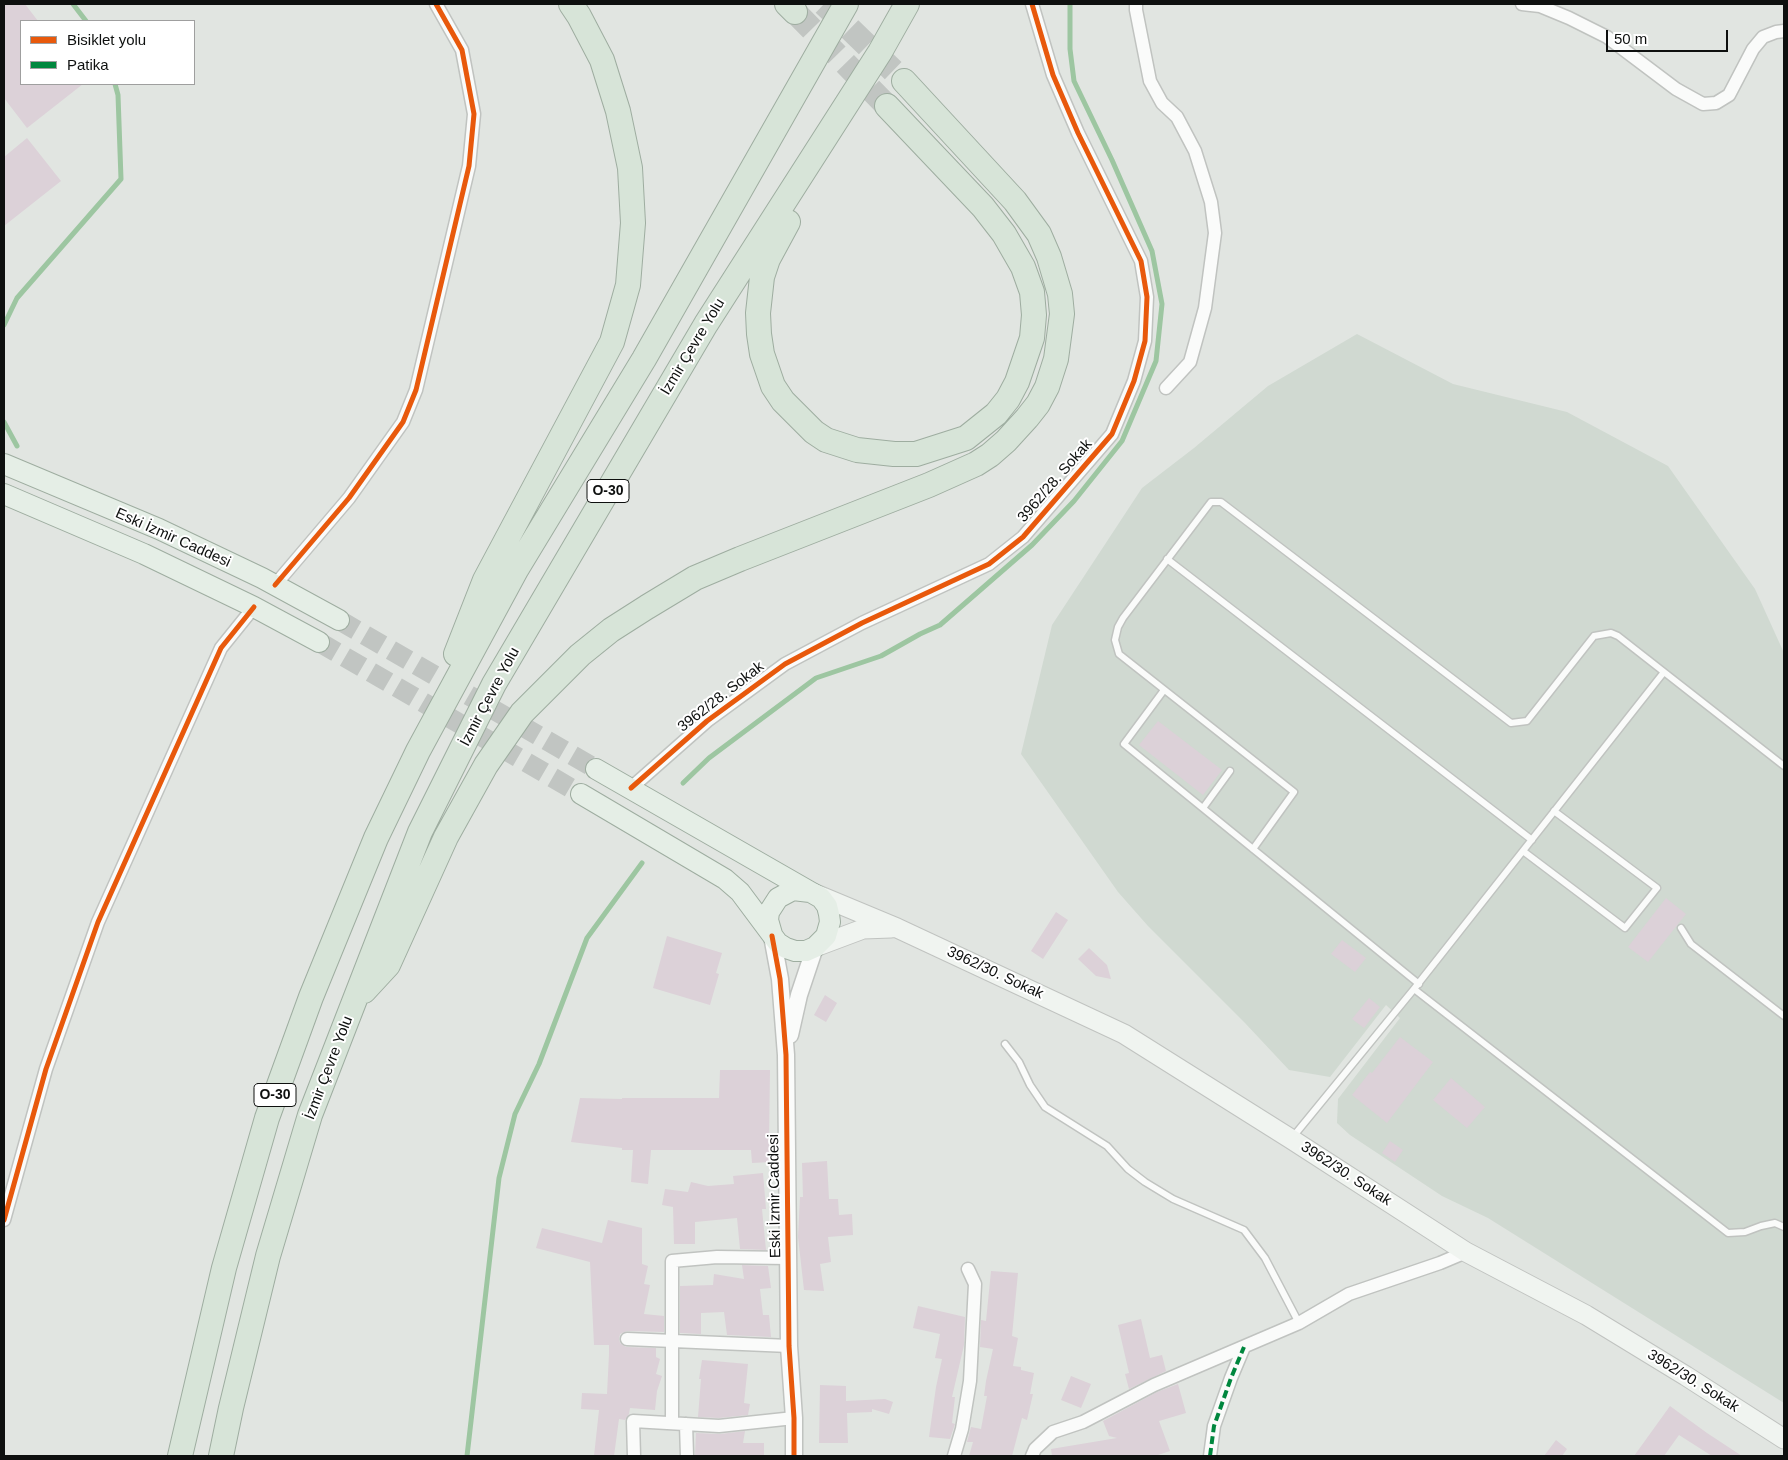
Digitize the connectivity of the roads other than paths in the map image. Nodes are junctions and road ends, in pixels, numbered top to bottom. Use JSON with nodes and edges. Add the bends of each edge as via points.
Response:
{"nodes":[{"id":1,"x":436,"y":4,"type":"edge"},
{"id":2,"x":570,"y":4,"type":"edge"},
{"id":3,"x":846,"y":4,"type":"edge"},
{"id":4,"x":906,"y":4,"type":"edge"},
{"id":5,"x":1032,"y":4,"type":"edge"},
{"id":6,"x":1136,"y":4,"type":"edge"},
{"id":7,"x":1522,"y":4,"type":"edge"},
{"id":8,"x":1784,"y":31,"type":"edge"},
{"id":9,"x":880,"y":52,"type":"junction"},
{"id":10,"x":904,"y":81,"type":"tunnel mouth"},
{"id":11,"x":887,"y":106,"type":"tunnel mouth"},
{"id":12,"x":1166,"y":388,"type":"dead end"},
{"id":13,"x":4,"y":464,"type":"edge"},
{"id":14,"x":4,"y":494,"type":"edge"},
{"id":15,"x":1167,"y":559,"type":"junction"},
{"id":16,"x":275,"y":586,"type":"junction"},
{"id":17,"x":254,"y":607,"type":"junction"},
{"id":18,"x":339,"y":620,"type":"tunnel mouth"},
{"id":19,"x":319,"y":642,"type":"tunnel mouth"},
{"id":20,"x":1664,"y":672,"type":"junction"},
{"id":21,"x":1164,"y":690,"type":"junction"},
{"id":22,"x":418,"y":751,"type":"junction"},
{"id":23,"x":1784,"y":766,"type":"edge"},
{"id":24,"x":596,"y":769,"type":"tunnel mouth"},
{"id":25,"x":1230,"y":771,"type":"dead end"},
{"id":26,"x":631,"y":788,"type":"junction"},
{"id":27,"x":581,"y":794,"type":"tunnel mouth"},
{"id":28,"x":1203,"y":808,"type":"junction"},
{"id":29,"x":1554,"y":811,"type":"junction"},
{"id":30,"x":1532,"y":840,"type":"junction"},
{"id":31,"x":1253,"y":849,"type":"junction"},
{"id":32,"x":1523,"y":851,"type":"junction"},
{"id":33,"x":812,"y":892,"type":"junction"},
{"id":34,"x":897,"y":928,"type":"junction"},
{"id":35,"x":1681,"y":928,"type":"dead end"},
{"id":36,"x":772,"y":936,"type":"junction"},
{"id":37,"x":816,"y":947,"type":"junction"},
{"id":38,"x":1416,"y":986,"type":"junction"},
{"id":39,"x":354,"y":1002,"type":"junction"},
{"id":40,"x":1784,"y":1016,"type":"edge"},
{"id":41,"x":1005,"y":1044,"type":"dead end"},
{"id":42,"x":786,"y":1055,"type":"junction"},
{"id":43,"x":1292,"y":1139,"type":"junction"},
{"id":44,"x":4,"y":1220,"type":"edge"},
{"id":45,"x":1784,"y":1227,"type":"edge"},
{"id":46,"x":1466,"y":1252,"type":"junction"},
{"id":47,"x":788,"y":1258,"type":"junction"},
{"id":48,"x":968,"y":1269,"type":"dead end"},
{"id":49,"x":1299,"y":1323,"type":"junction"},
{"id":50,"x":627,"y":1339,"type":"dead end"},
{"id":51,"x":672,"y":1340,"type":"junction"},
{"id":52,"x":789,"y":1346,"type":"junction"},
{"id":53,"x":1244,"y":1347,"type":"junction"},
{"id":54,"x":794,"y":1418,"type":"junction"},
{"id":55,"x":672,"y":1423,"type":"junction"},
{"id":56,"x":686,"y":1424,"type":"junction"},
{"id":57,"x":1784,"y":1439,"type":"edge"},
{"id":58,"x":180,"y":1456,"type":"edge"},
{"id":59,"x":222,"y":1456,"type":"edge"},
{"id":60,"x":634,"y":1456,"type":"edge"},
{"id":61,"x":687,"y":1456,"type":"edge"},
{"id":62,"x":794,"y":1456,"type":"edge"},
{"id":63,"x":954,"y":1456,"type":"edge"},
{"id":64,"x":1032,"y":1456,"type":"edge"},
{"id":65,"x":1210,"y":1456,"type":"edge"}],
"edges":[{"from":1,"to":16,"type":"street","via":[[462,50],[474,114],[469,166],[416,390],[403,422],[349,498]]},
{"from":2,"to":22,"type":"highway","via":[[602,60],[618,111],[630,168],[633,223],[628,285],[612,342],[485,580]]},
{"from":3,"to":22,"type":"highway","number":"O-30","via":[[644,359],[516,570]]},
{"from":4,"to":9,"type":"highway","name":"İzmir Çevre Yolu","number":"O-30"},
{"from":5,"to":26,"type":"street","name":"3962/28. Sokak","via":[[1053,75],[1078,134],[1141,261],[1147,297],[1145,341],[1134,381],[1112,434],[1023,537],[989,564],[862,623],[785,664],[707,721]]},
{"from":6,"to":12,"type":"street","via":[[1150,80],[1162,103],[1177,117],[1194,151],[1211,202],[1215,233],[1205,308],[1190,362]]},
{"from":7,"to":8,"type":"street","via":[[1540,6],[1607,37],[1676,89],[1703,104],[1716,103],[1729,95],[1763,37]]},
{"from":9,"to":11,"type":"highway","via":[[768,259],[762,277],[759,334],[773,386],[783,401],[814,432],[826,440],[857,450],[916,454],[966,438],[996,414],[1017,382],[1032,338],[1034,315],[1032,292],[1023,267],[1004,234],[983,207]]},
{"from":9,"to":39,"type":"highway","name":"İzmir Çevre Yolu","number":"O-30","via":[[706,324],[494,684],[420,832]]},
{"from":10,"to":39,"type":"highway","via":[[1014,201],[1039,234],[1049,257],[1062,314],[1056,359],[1038,404],[1006,441],[976,464],[695,578],[611,630],[580,655],[522,713],[506,734],[446,837],[388,965]]},
{"from":13,"to":16,"type":"main road","name":"Eski İzmir Caddesi","via":[[159,529]]},
{"from":14,"to":17,"type":"main road","name":"Eski İzmir Caddesi","via":[[144,554]]},
{"from":15,"to":20,"type":"lane","via":[[1211,502],[1221,502],[1511,723],[1527,721],[1594,636],[1618,636]]},
{"from":15,"to":21,"type":"lane","via":[[1123,618],[1115,640],[1119,654]]},
{"from":15,"to":30,"type":"lane"},
{"from":16,"to":18,"type":"main road","name":"Eski İzmir Caddesi"},
{"from":17,"to":19,"type":"main road","name":"Eski İzmir Caddesi"},
{"from":17,"to":44,"type":"street","via":[[221,648],[98,922],[46,1069]]},
{"from":20,"to":23,"type":"lane"},
{"from":20,"to":29,"type":"lane"},
{"from":21,"to":28,"type":"lane","via":[[1124,744]]},
{"from":21,"to":31,"type":"lane","via":[[1294,792]]},
{"from":22,"to":58,"type":"highway","number":"O-30","via":[[376,838],[310,996],[267,1118],[224,1268]]},
{"from":24,"to":26,"type":"main road"},
{"from":25,"to":28,"type":"lane"},
{"from":26,"to":33,"type":"main road"},
{"from":27,"to":36,"type":"main road","via":[[725,879],[740,892]]},
{"from":28,"to":31,"type":"lane"},
{"from":29,"to":30,"type":"lane"},
{"from":29,"to":32,"type":"lane","via":[[1657,888],[1625,928]]},
{"from":30,"to":32,"type":"lane"},
{"from":31,"to":38,"type":"lane"},
{"from":32,"to":38,"type":"lane"},
{"from":33,"to":34,"type":"main road","name":"3962/30. Sokak"},
{"from":33,"to":36,"type":"main road","via":[[793,890],[778,898],[769,912]]},
{"from":33,"to":37,"type":"main road","via":[[827,906],[830,922],[826,936]]},
{"from":34,"to":37,"type":"main road","via":[[863,929]]},
{"from":34,"to":43,"type":"main road","name":"3962/30. Sokak","via":[[1124,1034]]},
{"from":35,"to":40,"type":"lane","via":[[1692,944]]},
{"from":36,"to":37,"type":"main road","via":[[778,943],[795,951]]},
{"from":36,"to":42,"type":"street","name":"Eski İzmir Caddesi","via":[[780,978]]},
{"from":37,"to":42,"type":"street","name":"Eski İzmir Caddesi","via":[[799,995]]},
{"from":38,"to":43,"type":"lane"},
{"from":38,"to":45,"type":"lane","via":[[1728,1233],[1746,1232],[1775,1223]]},
{"from":39,"to":59,"type":"highway","name":"İzmir Çevre Yolu","number":"O-30","via":[[310,1115],[268,1256]]},
{"from":41,"to":49,"type":"lane","via":[[1045,1108],[1107,1146],[1145,1182],[1173,1199],[1244,1230],[1265,1258]]},
{"from":42,"to":47,"type":"street","name":"Eski İzmir Caddesi"},
{"from":43,"to":46,"type":"main road","name":"3962/30. Sokak"},
{"from":46,"to":49,"type":"street","via":[[1349,1294]]},
{"from":46,"to":57,"type":"main road","name":"3962/30. Sokak","via":[[1586,1315]]},
{"from":47,"to":51,"type":"street","via":[[717,1257],[672,1261]]},
{"from":47,"to":52,"type":"street","name":"Eski İzmir Caddesi"},
{"from":48,"to":63,"type":"street","via":[[975,1284],[970,1381]]},
{"from":49,"to":53,"type":"street"},
{"from":50,"to":51,"type":"street"},
{"from":51,"to":52,"type":"street"},
{"from":51,"to":55,"type":"street"},
{"from":52,"to":54,"type":"street","name":"Eski İzmir Caddesi"},
{"from":53,"to":64,"type":"street","via":[[1154,1385],[1083,1422],[1053,1432]]},
{"from":53,"to":65,"type":"street","via":[[1214,1426]]},
{"from":54,"to":56,"type":"street","via":[[719,1426]]},
{"from":54,"to":62,"type":"street","name":"Eski İzmir Caddesi"},
{"from":55,"to":56,"type":"street"},
{"from":55,"to":60,"type":"street","via":[[633,1421]]},
{"from":56,"to":61,"type":"street"}]}
